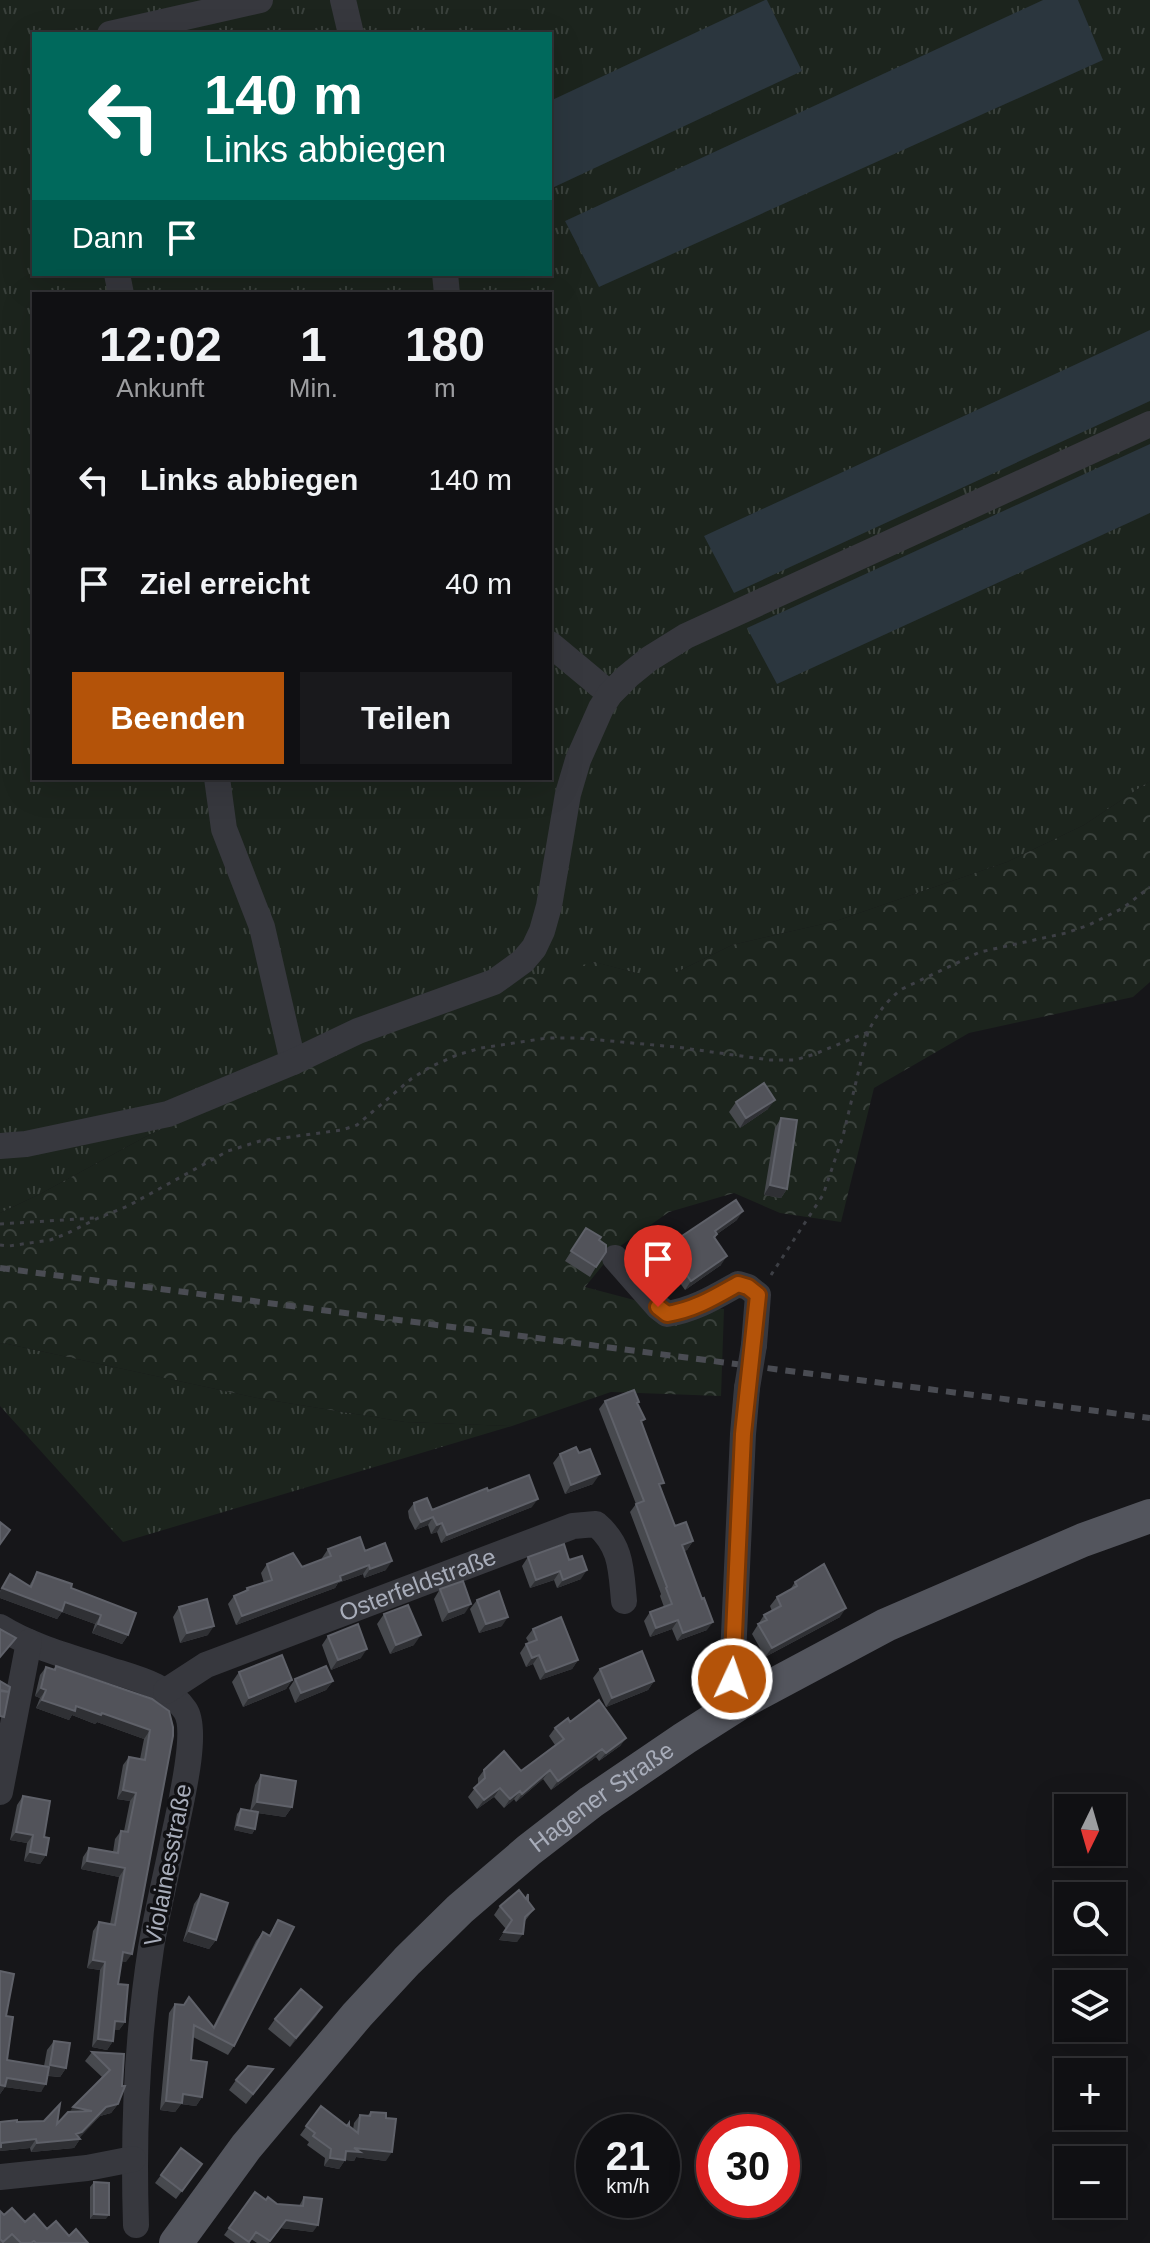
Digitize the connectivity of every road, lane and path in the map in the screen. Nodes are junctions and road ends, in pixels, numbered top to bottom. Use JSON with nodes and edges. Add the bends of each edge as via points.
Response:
{"nodes":[{"id":1,"x":260,"y":0,"type":"edge"},
{"id":2,"x":343,"y":0,"type":"edge"},
{"id":3,"x":119,"y":32,"type":"edge"},
{"id":4,"x":351,"y":32,"type":"edge"},
{"id":5,"x":1150,"y":424,"type":"edge"},
{"id":6,"x":552,"y":646,"type":"edge"},
{"id":7,"x":610,"y":694,"type":"junction"},
{"id":8,"x":217,"y":780,"type":"edge"},
{"id":9,"x":1150,"y":887,"type":"edge"},
{"id":10,"x":868,"y":1032,"type":"junction"},
{"id":11,"x":293,"y":1062,"type":"junction"},
{"id":12,"x":0,"y":1146,"type":"edge"},
{"id":13,"x":98,"y":1218,"type":"junction"},
{"id":14,"x":0,"y":1224,"type":"edge"},
{"id":15,"x":0,"y":1245,"type":"edge"},
{"id":16,"x":615,"y":1258,"type":"dead end"},
{"id":17,"x":758,"y":1295,"type":"junction"},
{"id":18,"x":1150,"y":1516,"type":"edge"},
{"id":19,"x":624,"y":1601,"type":"dead end"},
{"id":20,"x":0,"y":1627,"type":"edge"},
{"id":21,"x":29,"y":1642,"type":"junction"},
{"id":22,"x":166,"y":1691,"type":"junction"},
{"id":23,"x":740,"y":1703,"type":"junction"},
{"id":24,"x":0,"y":1792,"type":"edge"},
{"id":25,"x":133,"y":2159,"type":"junction"},
{"id":26,"x":0,"y":2177,"type":"edge"},
{"id":27,"x":136,"y":2225,"type":"dead end"},
{"id":28,"x":176,"y":2243,"type":"edge"}],
"edges":[{"from":1,"to":3,"type":"street"},
{"from":2,"to":4,"type":"street"},
{"from":5,"to":7,"type":"street","via":[[686,636],[649,659]]},
{"from":6,"to":7,"type":"street"},
{"from":7,"to":11,"type":"street","via":[[578,760],[549,906],[534,948],[523,961],[494,982],[358,1031]]},
{"from":8,"to":11,"type":"street","via":[[224,829],[262,927]]},
{"from":9,"to":10,"type":"path","via":[[1089,925],[980,952],[902,989],[884,1005]]},
{"from":10,"to":13,"type":"path","via":[[795,1060],[578,1038],[481,1048],[430,1067],[357,1125],[228,1151]]},
{"from":10,"to":17,"type":"path","via":[[823,1195]]},
{"from":11,"to":12,"type":"street","via":[[168,1114]]},
{"from":13,"to":14,"type":"path"},
{"from":13,"to":15,"type":"path","via":[[50,1240]]},
{"from":16,"to":17,"type":"street","via":[[667,1314],[705,1303],[738,1284]]},
{"from":17,"to":23,"type":"street","bridge":true,"via":[[743,1434],[732,1679]]},
{"from":18,"to":23,"type":"main road","name":"Hagener Straße","via":[[886,1625]]},
{"from":19,"to":22,"type":"street","name":"Osterfeldstraße","via":[[621,1562],[609,1534],[596,1524],[573,1526],[206,1665]]},
{"from":20,"to":21,"type":"street"},
{"from":21,"to":22,"type":"street"},
{"from":21,"to":24,"type":"street"},
{"from":22,"to":25,"type":"street","name":"Violainesstraße","via":[[186,1711],[191,1729],[151,1948]]},
{"from":23,"to":28,"type":"main road","name":"Hagener Straße","via":[[591,1802],[460,1909],[357,2015],[246,2147]]},
{"from":25,"to":26,"type":"street"},
{"from":25,"to":27,"type":"street","name":"Violainesstraße"}]}
